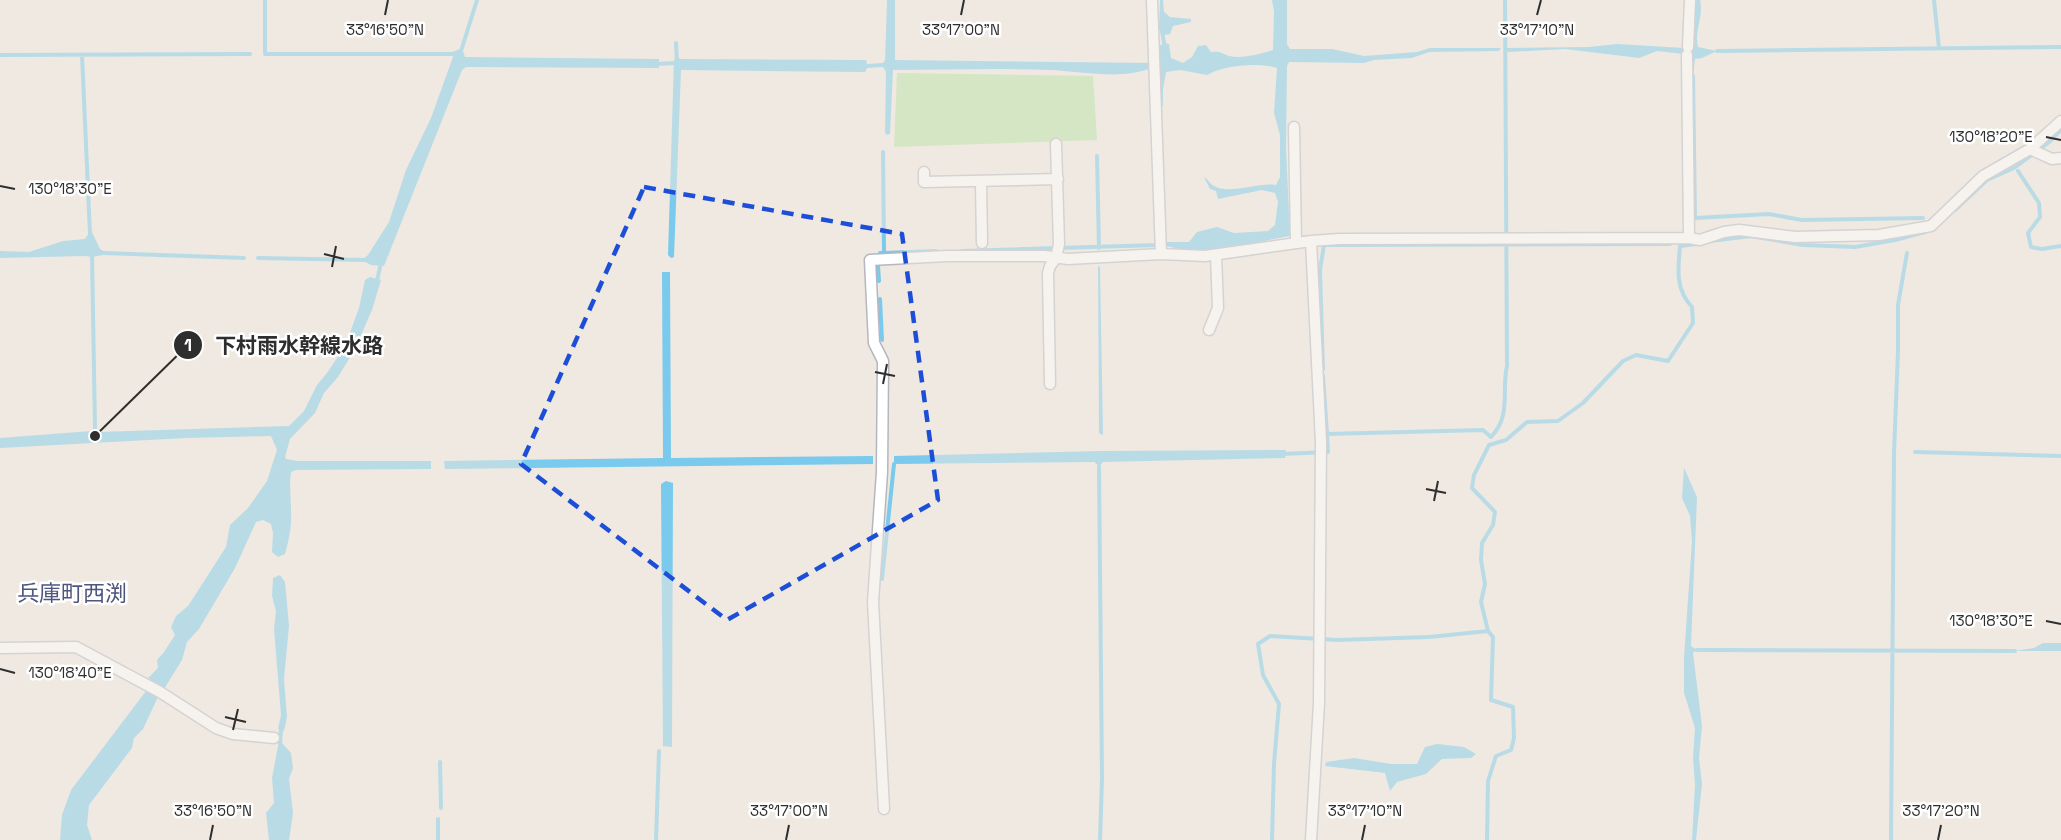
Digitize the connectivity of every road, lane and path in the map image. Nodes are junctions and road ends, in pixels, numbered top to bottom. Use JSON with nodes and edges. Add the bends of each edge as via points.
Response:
{"nodes":[{"id":1,"x":1152,"y":0,"type":"edge"},
{"id":2,"x":1690,"y":0,"type":"edge"},
{"id":3,"x":2061,"y":122,"type":"edge"},
{"id":4,"x":1294,"y":127,"type":"dead end"},
{"id":5,"x":1056,"y":144,"type":"dead end"},
{"id":6,"x":2030,"y":149,"type":"junction"},
{"id":7,"x":2061,"y":158,"type":"edge"},
{"id":8,"x":924,"y":171,"type":"dead end"},
{"id":9,"x":1058,"y":179,"type":"junction"},
{"id":10,"x":981,"y":181,"type":"junction"},
{"id":11,"x":1689,"y":238,"type":"junction"},
{"id":12,"x":1311,"y":241,"type":"junction"},
{"id":13,"x":982,"y":243,"type":"dead end"},
{"id":14,"x":1296,"y":243,"type":"junction"},
{"id":15,"x":1161,"y":254,"type":"junction"},
{"id":16,"x":1216,"y":255,"type":"junction"},
{"id":17,"x":1056,"y":258,"type":"junction"},
{"id":18,"x":1209,"y":330,"type":"dead end"},
{"id":19,"x":1050,"y":384,"type":"dead end"},
{"id":20,"x":0,"y":648,"type":"edge"},
{"id":21,"x":274,"y":738,"type":"dead end"},
{"id":22,"x":884,"y":809,"type":"dead end"},
{"id":23,"x":1311,"y":840,"type":"edge"}],
"edges":[{"from":1,"to":15,"type":"street"},
{"from":2,"to":11,"type":"street"},
{"from":3,"to":6,"type":"street"},
{"from":4,"to":14,"type":"street"},
{"from":5,"to":9,"type":"street"},
{"from":6,"to":7,"type":"street","via":[[2052,159]]},
{"from":6,"to":11,"type":"street","via":[[1983,176],[1931,225],[1879,235],[1795,237],[1739,230],[1700,240]]},
{"from":8,"to":10,"type":"street","via":[[924,182]]},
{"from":9,"to":10,"type":"street"},
{"from":9,"to":17,"type":"street"},
{"from":10,"to":13,"type":"street"},
{"from":11,"to":12,"type":"street"},
{"from":12,"to":14,"type":"street"},
{"from":12,"to":23,"type":"street","via":[[1321,442],[1319,703]]},
{"from":14,"to":16,"type":"street"},
{"from":15,"to":16,"type":"street"},
{"from":15,"to":17,"type":"street"},
{"from":16,"to":18,"type":"street","via":[[1218,308]]},
{"from":17,"to":19,"type":"street","via":[[1048,273]]},
{"from":17,"to":22,"type":"street","via":[[947,256],[870,260],[874,343],[883,361],[882,472],[873,602]]},
{"from":20,"to":21,"type":"street","via":[[76,647],[160,692],[216,728],[233,734]]}]}
